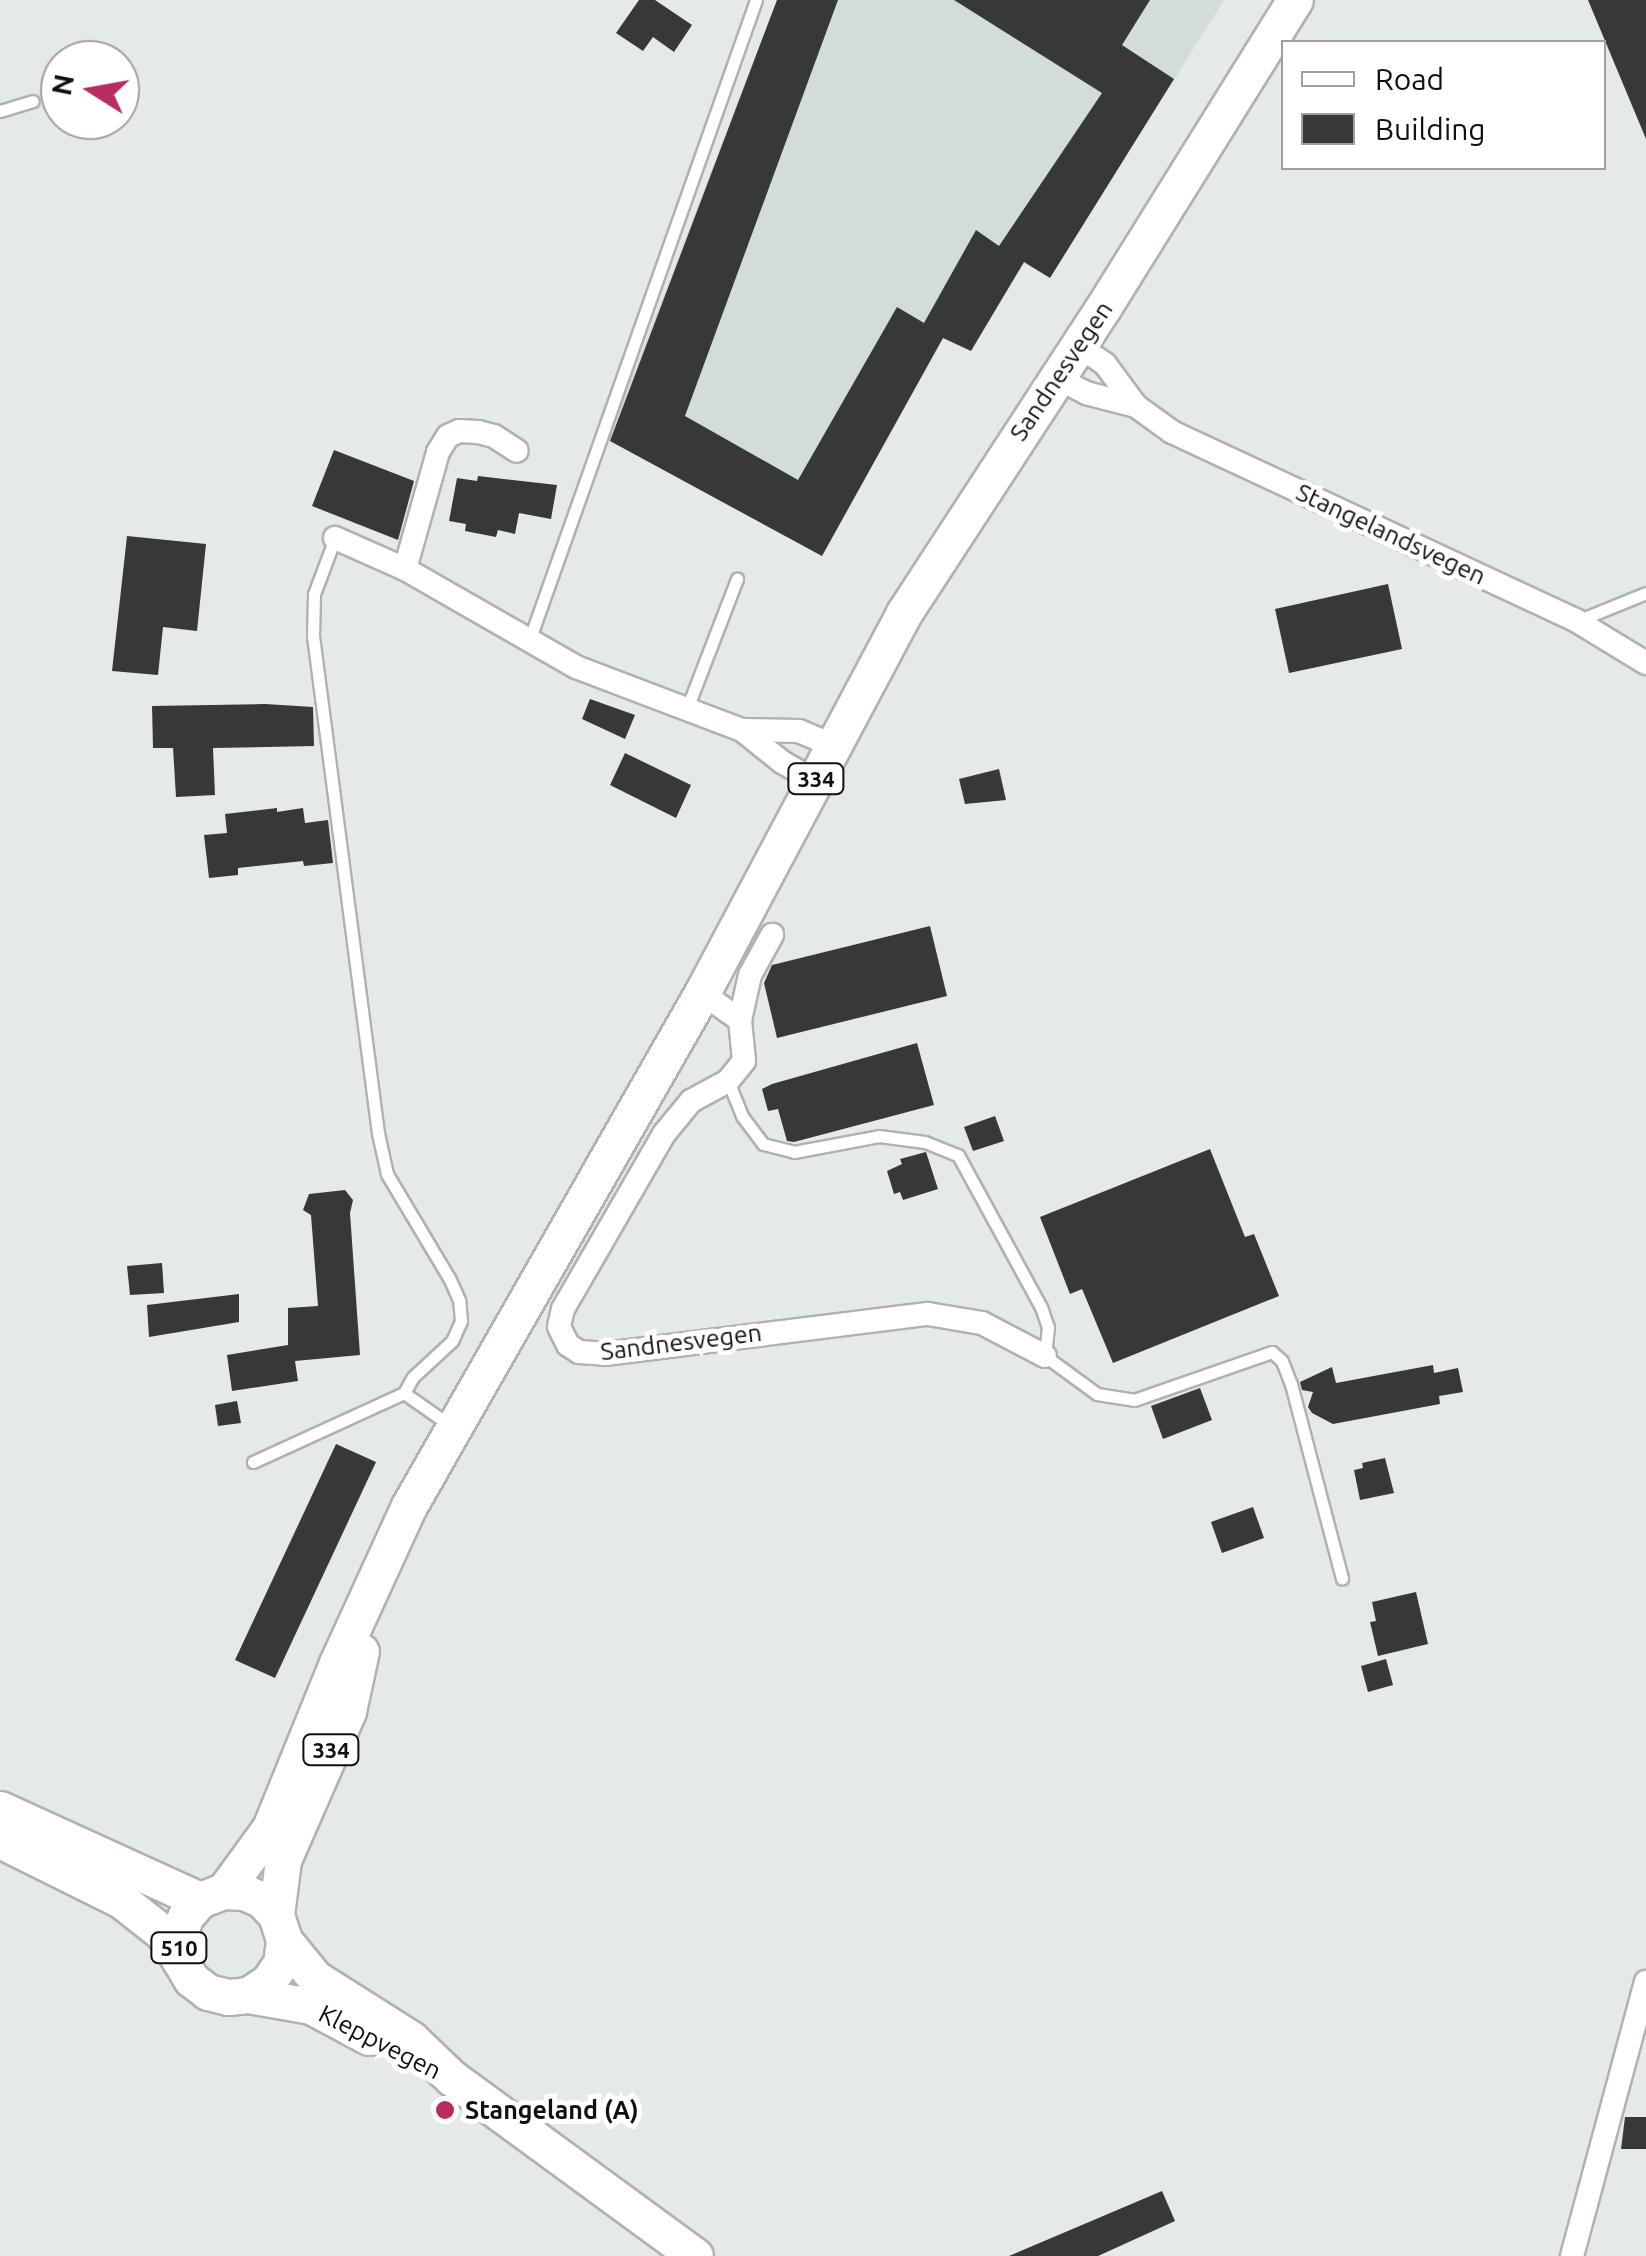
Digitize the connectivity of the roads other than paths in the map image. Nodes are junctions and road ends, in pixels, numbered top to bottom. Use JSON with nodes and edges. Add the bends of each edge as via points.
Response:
{"nodes":[{"id":1,"x":756,"y":0,"type":"edge"},
{"id":2,"x":1295,"y":0,"type":"edge"},
{"id":3,"x":32,"y":101,"type":"dead end"},
{"id":4,"x":0,"y":112,"type":"edge"},
{"id":5,"x":1078,"y":346,"type":"junction"},
{"id":6,"x":1057,"y":378,"type":"junction"},
{"id":7,"x":1136,"y":406,"type":"junction"},
{"id":8,"x":518,"y":451,"type":"dead end"},
{"id":9,"x":335,"y":538,"type":"joint"},
{"id":10,"x":404,"y":569,"type":"junction"},
{"id":11,"x":737,"y":579,"type":"dead end"},
{"id":12,"x":1646,"y":593,"type":"edge"},
{"id":13,"x":1577,"y":620,"type":"junction"},
{"id":14,"x":529,"y":642,"type":"junction"},
{"id":15,"x":1646,"y":663,"type":"edge"},
{"id":16,"x":686,"y":711,"type":"junction"},
{"id":17,"x":742,"y":730,"type":"junction"},
{"id":18,"x":834,"y":746,"type":"junction"},
{"id":19,"x":815,"y":781,"type":"junction"},
{"id":20,"x":772,"y":935,"type":"dead end"},
{"id":21,"x":702,"y":993,"type":"junction"},
{"id":22,"x":740,"y":1020,"type":"junction"},
{"id":23,"x":728,"y":1080,"type":"junction"},
{"id":24,"x":1045,"y":1356,"type":"junction"},
{"id":25,"x":404,"y":1393,"type":"junction"},
{"id":26,"x":455,"y":1428,"type":"junction"},
{"id":27,"x":254,"y":1462,"type":"dead end"},
{"id":28,"x":1342,"y":1578,"type":"dead end"},
{"id":29,"x":376,"y":1581,"type":"junction"},
{"id":30,"x":0,"y":1810,"type":"edge"},
{"id":31,"x":0,"y":1840,"type":"edge"},
{"id":32,"x":212,"y":1896,"type":"junction"},
{"id":33,"x":280,"y":1927,"type":"junction"},
{"id":34,"x":181,"y":1962,"type":"junction"},
{"id":35,"x":1646,"y":1982,"type":"edge"},
{"id":36,"x":248,"y":1994,"type":"junction"},
{"id":37,"x":452,"y":2078,"type":"junction"},
{"id":38,"x":695,"y":2256,"type":"edge"},
{"id":39,"x":1572,"y":2256,"type":"edge"}],
"edges":[{"from":1,"to":14,"type":"lane"},
{"from":2,"to":5,"type":"main road","name":"Sandnesvegen","number":"334"},
{"from":3,"to":4,"type":"lane"},
{"from":5,"to":6,"type":"main road","name":"Sandnesvegen","number":"334"},
{"from":5,"to":7,"type":"street","name":"Stangelandsvegen","via":[[1104,364]]},
{"from":6,"to":7,"type":"street","name":"Stangelandsvegen"},
{"from":6,"to":18,"type":"main road","name":"Sandnesvegen","number":"334","via":[[904,613]]},
{"from":7,"to":13,"type":"street","name":"Stangelandsvegen","via":[[1172,432]]},
{"from":8,"to":10,"type":"street","via":[[478,432],[448,436]]},
{"from":9,"to":10,"type":"street"},
{"from":9,"to":25,"type":"lane","via":[[312,612],[373,1102],[388,1174],[449,1278],[461,1320],[452,1341]]},
{"from":10,"to":14,"type":"street"},
{"from":11,"to":16,"type":"lane"},
{"from":12,"to":13,"type":"lane"},
{"from":13,"to":15,"type":"street","name":"Stangelandsvegen"},
{"from":14,"to":16,"type":"street"},
{"from":16,"to":17,"type":"street"},
{"from":17,"to":18,"type":"street","via":[[799,730]]},
{"from":17,"to":19,"type":"street"},
{"from":18,"to":19,"type":"main road","name":"Sandnesvegen","number":"334"},
{"from":19,"to":21,"type":"main road","name":"Sandnesvegen","number":"334"},
{"from":20,"to":22,"type":"street","via":[[750,975]]},
{"from":21,"to":22,"type":"street"},
{"from":21,"to":26,"type":"main road","name":"Sandnesvegen","number":"334"},
{"from":22,"to":23,"type":"street","via":[[746,1053]]},
{"from":23,"to":24,"type":"lane","via":[[763,1144],[794,1152],[879,1136],[958,1154],[1042,1307]]},
{"from":23,"to":24,"type":"street","name":"Sandnesvegen","via":[[691,1102],[664,1134],[563,1309],[559,1327],[568,1345],[605,1354],[928,1314],[982,1323]]},
{"from":24,"to":28,"type":"lane","via":[[1097,1394],[1120,1401],[1272,1352],[1291,1384]]},
{"from":25,"to":26,"type":"lane"},
{"from":25,"to":27,"type":"lane"},
{"from":26,"to":29,"type":"main road","name":"Sandnesvegen","number":"334"},
{"from":29,"to":32,"type":"main road","name":"Sandnesvegen","number":"334","via":[[270,1828]]},
{"from":29,"to":33,"type":"main road","name":"Sandnesvegen","number":"334","via":[[348,1711],[283,1860]]},
{"from":30,"to":32,"type":"main road","name":"Kleppvegen","number":"510"},
{"from":31,"to":34,"type":"main road","name":"Kleppvegen","number":"510","via":[[121,1900],[164,1934]]},
{"from":32,"to":33,"type":"main road","name":"Kleppvegen","number":"510","via":[[244,1892],[262,1900]]},
{"from":32,"to":34,"type":"main road","number":"510","via":[[185,1917],[178,1939]]},
{"from":33,"to":36,"type":"main road","via":[[275,1973]]},
{"from":33,"to":37,"type":"main road","name":"Kleppvegen","number":"510","via":[[315,1978],[411,2039]]},
{"from":34,"to":36,"type":"main road","name":"Kleppvegen","number":"510","via":[[208,1992]]},
{"from":35,"to":39,"type":"street"},
{"from":36,"to":37,"type":"main road","name":"Kleppvegen","number":"510","via":[[310,2006]]},
{"from":37,"to":38,"type":"main road","name":"Kleppvegen","number":"510"}]}
